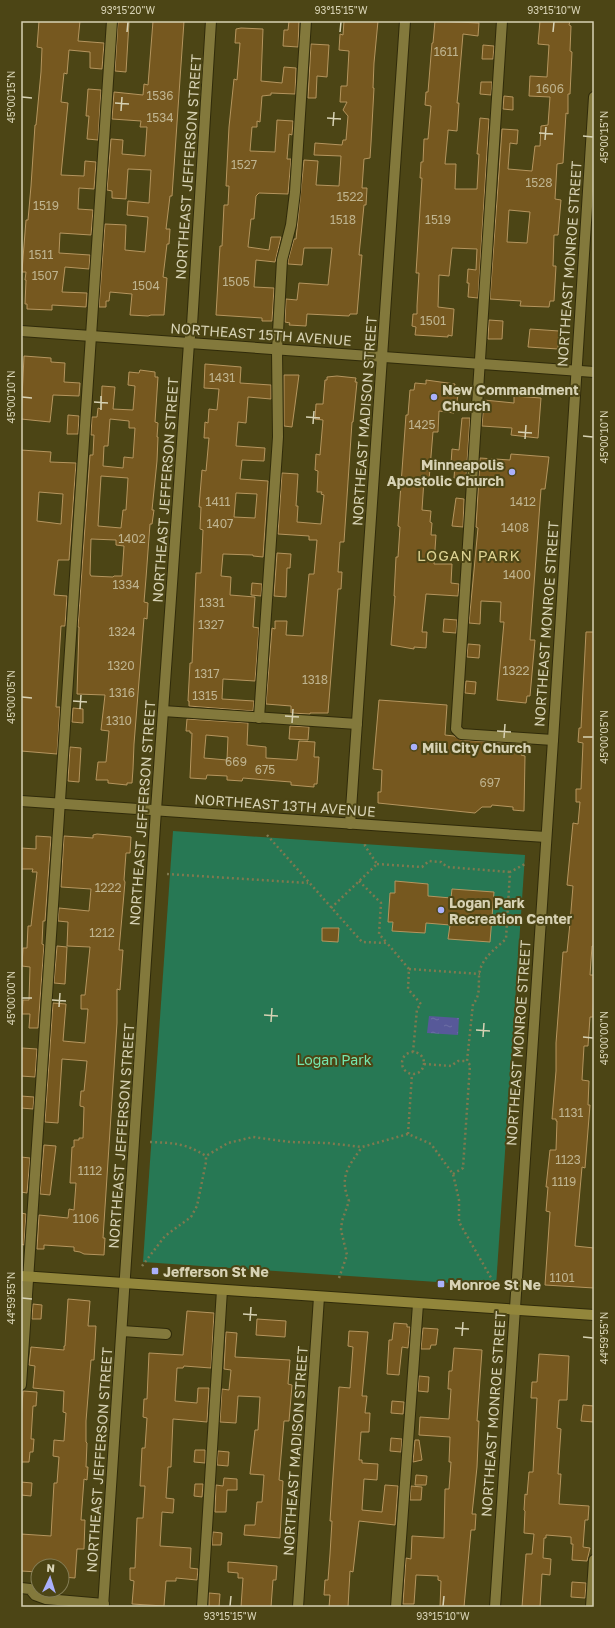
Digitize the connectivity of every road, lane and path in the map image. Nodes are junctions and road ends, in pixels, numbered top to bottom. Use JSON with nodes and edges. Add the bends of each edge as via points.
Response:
{"nodes":[{"id":1,"x":112,"y":21,"type":"edge"},
{"id":2,"x":211,"y":21,"type":"edge"},
{"id":3,"x":306,"y":21,"type":"edge"},
{"id":4,"x":405,"y":21,"type":"edge"},
{"id":5,"x":502,"y":21,"type":"edge"},
{"id":6,"x":594,"y":97,"type":"edge"},
{"id":7,"x":592,"y":162,"type":"edge"},
{"id":8,"x":590,"y":206,"type":"edge"},
{"id":9,"x":21,"y":331,"type":"edge"},
{"id":10,"x":92,"y":336,"type":"junction"},
{"id":11,"x":189,"y":343,"type":"junction"},
{"id":12,"x":277,"y":350,"type":"junction"},
{"id":13,"x":382,"y":357,"type":"junction"},
{"id":14,"x":480,"y":363,"type":"junction"},
{"id":15,"x":576,"y":371,"type":"junction"},
{"id":16,"x":594,"y":372,"type":"edge"},
{"id":17,"x":163,"y":711,"type":"junction"},
{"id":18,"x":259,"y":718,"type":"junction"},
{"id":19,"x":357,"y":724,"type":"junction"},
{"id":20,"x":553,"y":740,"type":"junction"},
{"id":21,"x":21,"y":800,"type":"edge"},
{"id":22,"x":60,"y":803,"type":"junction"},
{"id":23,"x":156,"y":810,"type":"junction"},
{"id":24,"x":350,"y":824,"type":"junction"},
{"id":25,"x":267,"y":835,"type":"dead end"},
{"id":26,"x":546,"y":837,"type":"junction"},
{"id":27,"x":365,"y":842,"type":"dead end"},
{"id":28,"x":527,"y":863,"type":"dead end"},
{"id":29,"x":377,"y":864,"type":"junction"},
{"id":30,"x":510,"y":872,"type":"junction"},
{"id":31,"x":167,"y":874,"type":"dead end"},
{"id":32,"x":359,"y":881,"type":"junction"},
{"id":33,"x":308,"y":883,"type":"junction"},
{"id":34,"x":331,"y":908,"type":"junction"},
{"id":35,"x":387,"y":943,"type":"junction"},
{"id":36,"x":409,"y":969,"type":"junction"},
{"id":37,"x":480,"y":974,"type":"junction"},
{"id":38,"x":413,"y":1052,"type":"junction"},
{"id":39,"x":467,"y":1061,"type":"junction"},
{"id":40,"x":424,"y":1064,"type":"junction"},
{"id":41,"x":412,"y":1074,"type":"junction"},
{"id":42,"x":408,"y":1134,"type":"junction"},
{"id":43,"x":150,"y":1142,"type":"dead end"},
{"id":44,"x":362,"y":1147,"type":"junction"},
{"id":45,"x":206,"y":1156,"type":"junction"},
{"id":46,"x":453,"y":1174,"type":"junction"},
{"id":47,"x":142,"y":1266,"type":"dead end"},
{"id":48,"x":24,"y":1276,"type":"edge"},
{"id":49,"x":339,"y":1278,"type":"dead end"},
{"id":50,"x":125,"y":1283,"type":"junction"},
{"id":51,"x":222,"y":1290,"type":"junction"},
{"id":52,"x":498,"y":1290,"type":"dead end"},
{"id":53,"x":319,"y":1297,"type":"junction"},
{"id":54,"x":418,"y":1304,"type":"junction"},
{"id":55,"x":514,"y":1310,"type":"junction"},
{"id":56,"x":594,"y":1315,"type":"edge"},
{"id":57,"x":122,"y":1332,"type":"junction"},
{"id":58,"x":166,"y":1334,"type":"dead end"},
{"id":59,"x":21,"y":1385,"type":"edge"},
{"id":60,"x":594,"y":1560,"type":"edge"},
{"id":61,"x":21,"y":1588,"type":"edge"},
{"id":62,"x":104,"y":1606,"type":"edge"},
{"id":63,"x":202,"y":1607,"type":"edge"},
{"id":64,"x":298,"y":1607,"type":"edge"},
{"id":65,"x":396,"y":1607,"type":"edge"},
{"id":66,"x":495,"y":1607,"type":"edge"},
{"id":67,"x":591,"y":1607,"type":"edge"}],
"edges":[{"from":1,"to":10,"type":"street"},
{"from":2,"to":11,"type":"street","name":"NORTHEAST JEFFERSON STREET"},
{"from":3,"to":12,"type":"street","via":[[294,192],[291,225],[282,260]]},
{"from":4,"to":13,"type":"street","name":"NORTHEAST MADISON STREET"},
{"from":5,"to":14,"type":"street"},
{"from":6,"to":7,"type":"street","name":"NORTHEAST MONROE STREET"},
{"from":7,"to":8,"type":"street","name":"NORTHEAST MONROE STREET"},
{"from":8,"to":15,"type":"street","name":"NORTHEAST MONROE STREET"},
{"from":9,"to":10,"type":"street","name":"NORTHEAST 15TH AVENUE"},
{"from":10,"to":11,"type":"street","name":"NORTHEAST 15TH AVENUE"},
{"from":10,"to":22,"type":"street"},
{"from":11,"to":12,"type":"street","name":"NORTHEAST 15TH AVENUE"},
{"from":11,"to":17,"type":"street","name":"NORTHEAST JEFFERSON STREET"},
{"from":12,"to":13,"type":"street","name":"NORTHEAST 15TH AVENUE"},
{"from":12,"to":18,"type":"street","via":[[278,437]]},
{"from":13,"to":14,"type":"street","name":"NORTHEAST 15TH AVENUE"},
{"from":13,"to":19,"type":"street","name":"NORTHEAST MADISON STREET"},
{"from":14,"to":15,"type":"street","name":"NORTHEAST 15TH AVENUE"},
{"from":14,"to":20,"type":"street","via":[[456,729],[461,734]]},
{"from":15,"to":16,"type":"street","name":"NORTHEAST 15TH AVENUE"},
{"from":15,"to":20,"type":"street","name":"NORTHEAST MONROE STREET"},
{"from":17,"to":18,"type":"street"},
{"from":17,"to":23,"type":"street","name":"NORTHEAST JEFFERSON STREET"},
{"from":18,"to":19,"type":"street"},
{"from":19,"to":24,"type":"street","name":"NORTHEAST MADISON STREET"},
{"from":20,"to":26,"type":"street","name":"NORTHEAST MONROE STREET"},
{"from":21,"to":22,"type":"street","name":"NORTHEAST 13TH AVENUE"},
{"from":22,"to":23,"type":"street","name":"NORTHEAST 13TH AVENUE"},
{"from":22,"to":48,"type":"street"},
{"from":23,"to":24,"type":"street","name":"NORTHEAST 13TH AVENUE"},
{"from":23,"to":50,"type":"street","name":"NORTHEAST JEFFERSON STREET"},
{"from":24,"to":26,"type":"street","name":"NORTHEAST 13TH AVENUE"},
{"from":25,"to":33,"type":"path"},
{"from":26,"to":55,"type":"street","name":"NORTHEAST MONROE STREET"},
{"from":27,"to":29,"type":"path"},
{"from":28,"to":30,"type":"path"},
{"from":29,"to":30,"type":"path","via":[[422,868],[429,861],[441,862],[448,867]]},
{"from":29,"to":32,"type":"path"},
{"from":30,"to":37,"type":"path","via":[[506,939],[487,956]]},
{"from":31,"to":33,"type":"path"},
{"from":32,"to":34,"type":"path"},
{"from":32,"to":35,"type":"path","via":[[381,903],[379,934]]},
{"from":33,"to":34,"type":"path"},
{"from":34,"to":35,"type":"path","via":[[362,942]]},
{"from":35,"to":36,"type":"path"},
{"from":36,"to":37,"type":"path"},
{"from":36,"to":38,"type":"path","via":[[408,989],[422,1004],[417,1009]]},
{"from":37,"to":39,"type":"path","via":[[478,998],[473,1004]]},
{"from":38,"to":40,"type":"path","via":[[422,1057]]},
{"from":38,"to":41,"type":"path","via":[[406,1054],[402,1060],[403,1068]]},
{"from":39,"to":40,"type":"path","via":[[458,1061],[451,1066]]},
{"from":39,"to":46,"type":"path","via":[[470,1065],[462,1168]]},
{"from":40,"to":41,"type":"path","via":[[421,1070]]},
{"from":41,"to":42,"type":"path"},
{"from":42,"to":44,"type":"path"},
{"from":42,"to":46,"type":"path","via":[[431,1144]]},
{"from":43,"to":45,"type":"path","via":[[175,1142],[191,1147]]},
{"from":44,"to":45,"type":"path","via":[[253,1137],[228,1143]]},
{"from":44,"to":49,"type":"path","via":[[348,1166],[344,1178],[344,1190],[349,1201],[341,1230],[347,1255]]},
{"from":45,"to":47,"type":"path","via":[[197,1206],[191,1217],[165,1236]]},
{"from":46,"to":52,"type":"path","via":[[459,1200],[459,1222]]},
{"from":48,"to":50,"type":"main road"},
{"from":48,"to":59,"type":"street"},
{"from":50,"to":51,"type":"main road"},
{"from":50,"to":57,"type":"street","name":"NORTHEAST JEFFERSON STREET"},
{"from":51,"to":53,"type":"main road"},
{"from":51,"to":63,"type":"street"},
{"from":53,"to":54,"type":"main road"},
{"from":53,"to":64,"type":"street","name":"NORTHEAST MADISON STREET"},
{"from":54,"to":55,"type":"main road"},
{"from":54,"to":65,"type":"street"},
{"from":55,"to":56,"type":"main road"},
{"from":55,"to":66,"type":"street","name":"NORTHEAST MONROE STREET"},
{"from":57,"to":58,"type":"street"},
{"from":57,"to":62,"type":"street","name":"NORTHEAST JEFFERSON STREET"},
{"from":60,"to":67,"type":"street"},
{"from":61,"to":62,"type":"street","via":[[30,1589],[35,1595],[46,1599]]}]}
